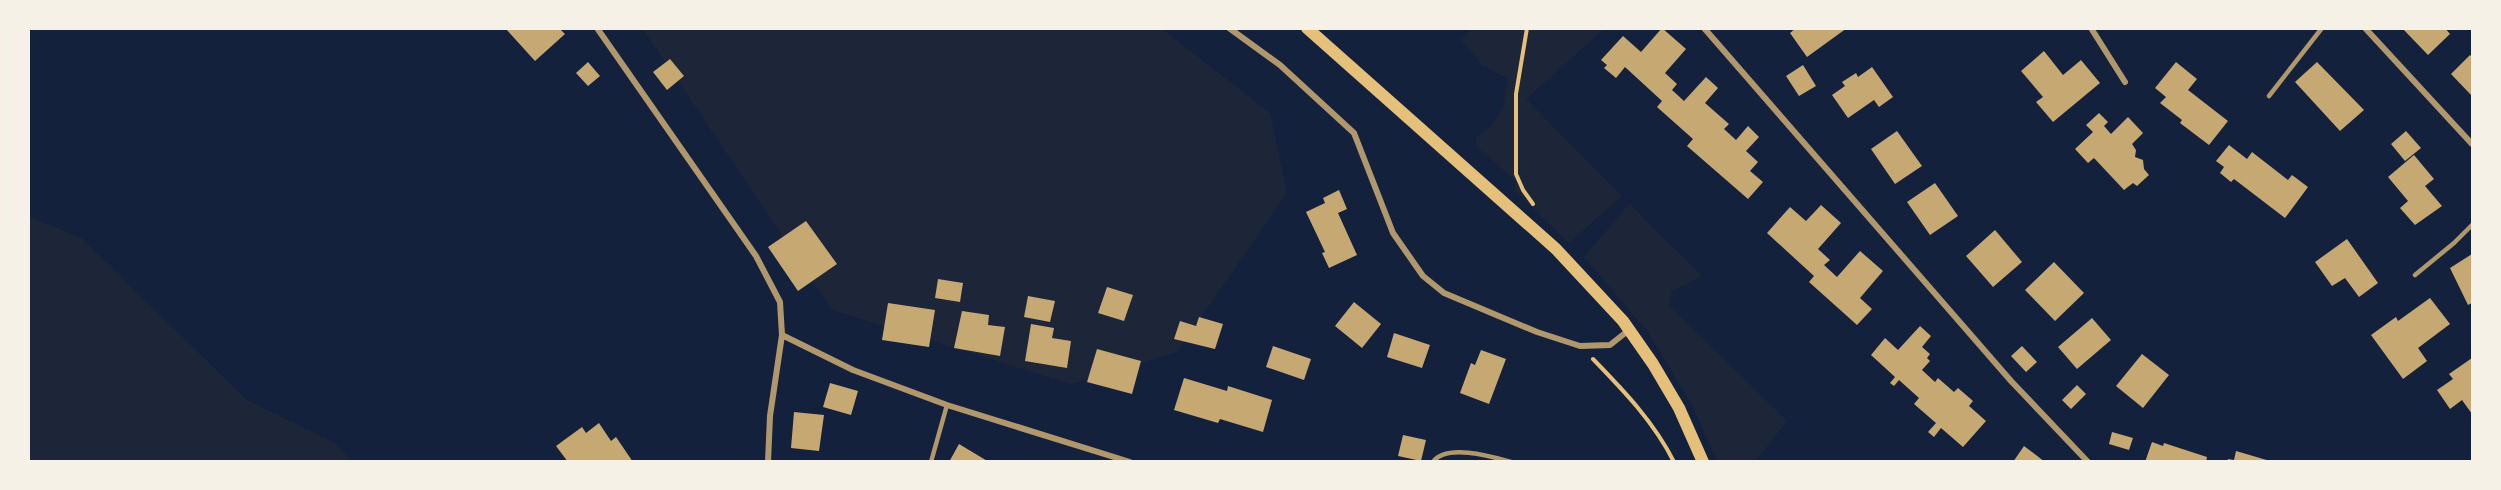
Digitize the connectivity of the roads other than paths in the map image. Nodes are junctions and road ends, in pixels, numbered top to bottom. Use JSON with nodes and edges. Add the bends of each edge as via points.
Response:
{"nodes":[{"id":1,"x":597,"y":28,"type":"edge"},
{"id":2,"x":1228,"y":28,"type":"edge"},
{"id":3,"x":1306,"y":28,"type":"edge"},
{"id":4,"x":1704,"y":28,"type":"edge"},
{"id":5,"x":2091,"y":28,"type":"edge"},
{"id":6,"x":2322,"y":28,"type":"edge"},
{"id":7,"x":2366,"y":28,"type":"edge"},
{"id":8,"x":2125,"y":82,"type":"dead end"},
{"id":9,"x":2269,"y":96,"type":"dead end"},
{"id":10,"x":2472,"y":144,"type":"edge"},
{"id":11,"x":2472,"y":225,"type":"edge"},
{"id":12,"x":2415,"y":275,"type":"dead end"},
{"id":13,"x":1629,"y":330,"type":"junction"},
{"id":14,"x":782,"y":335,"type":"junction"},
{"id":15,"x":947,"y":405,"type":"junction"},
{"id":16,"x":768,"y":462,"type":"edge"},
{"id":17,"x":931,"y":462,"type":"edge"},
{"id":18,"x":1130,"y":462,"type":"edge"},
{"id":19,"x":1433,"y":462,"type":"edge"},
{"id":20,"x":1511,"y":462,"type":"edge"},
{"id":21,"x":1703,"y":462,"type":"edge"},
{"id":22,"x":2088,"y":462,"type":"edge"}],
"edges":[{"from":1,"to":14,"type":"street","via":[[756,256],[780,302]]},
{"from":2,"to":13,"type":"street","via":[[1280,65],[1354,134],[1393,233],[1423,276],[1444,293],[1580,346],[1610,345]]},
{"from":3,"to":13,"type":"main road","via":[[1556,249]]},
{"from":4,"to":22,"type":"street","via":[[1975,341]]},
{"from":5,"to":8,"type":"street"},
{"from":6,"to":9,"type":"lane"},
{"from":7,"to":10,"type":"street"},
{"from":11,"to":12,"type":"lane"},
{"from":13,"to":21,"type":"main road","via":[[1679,408]]},
{"from":14,"to":15,"type":"street","via":[[853,370]]},
{"from":14,"to":16,"type":"street"},
{"from":15,"to":17,"type":"lane"},
{"from":15,"to":18,"type":"street"},
{"from":19,"to":20,"type":"lane","via":[[1447,453],[1485,455]]}]}
